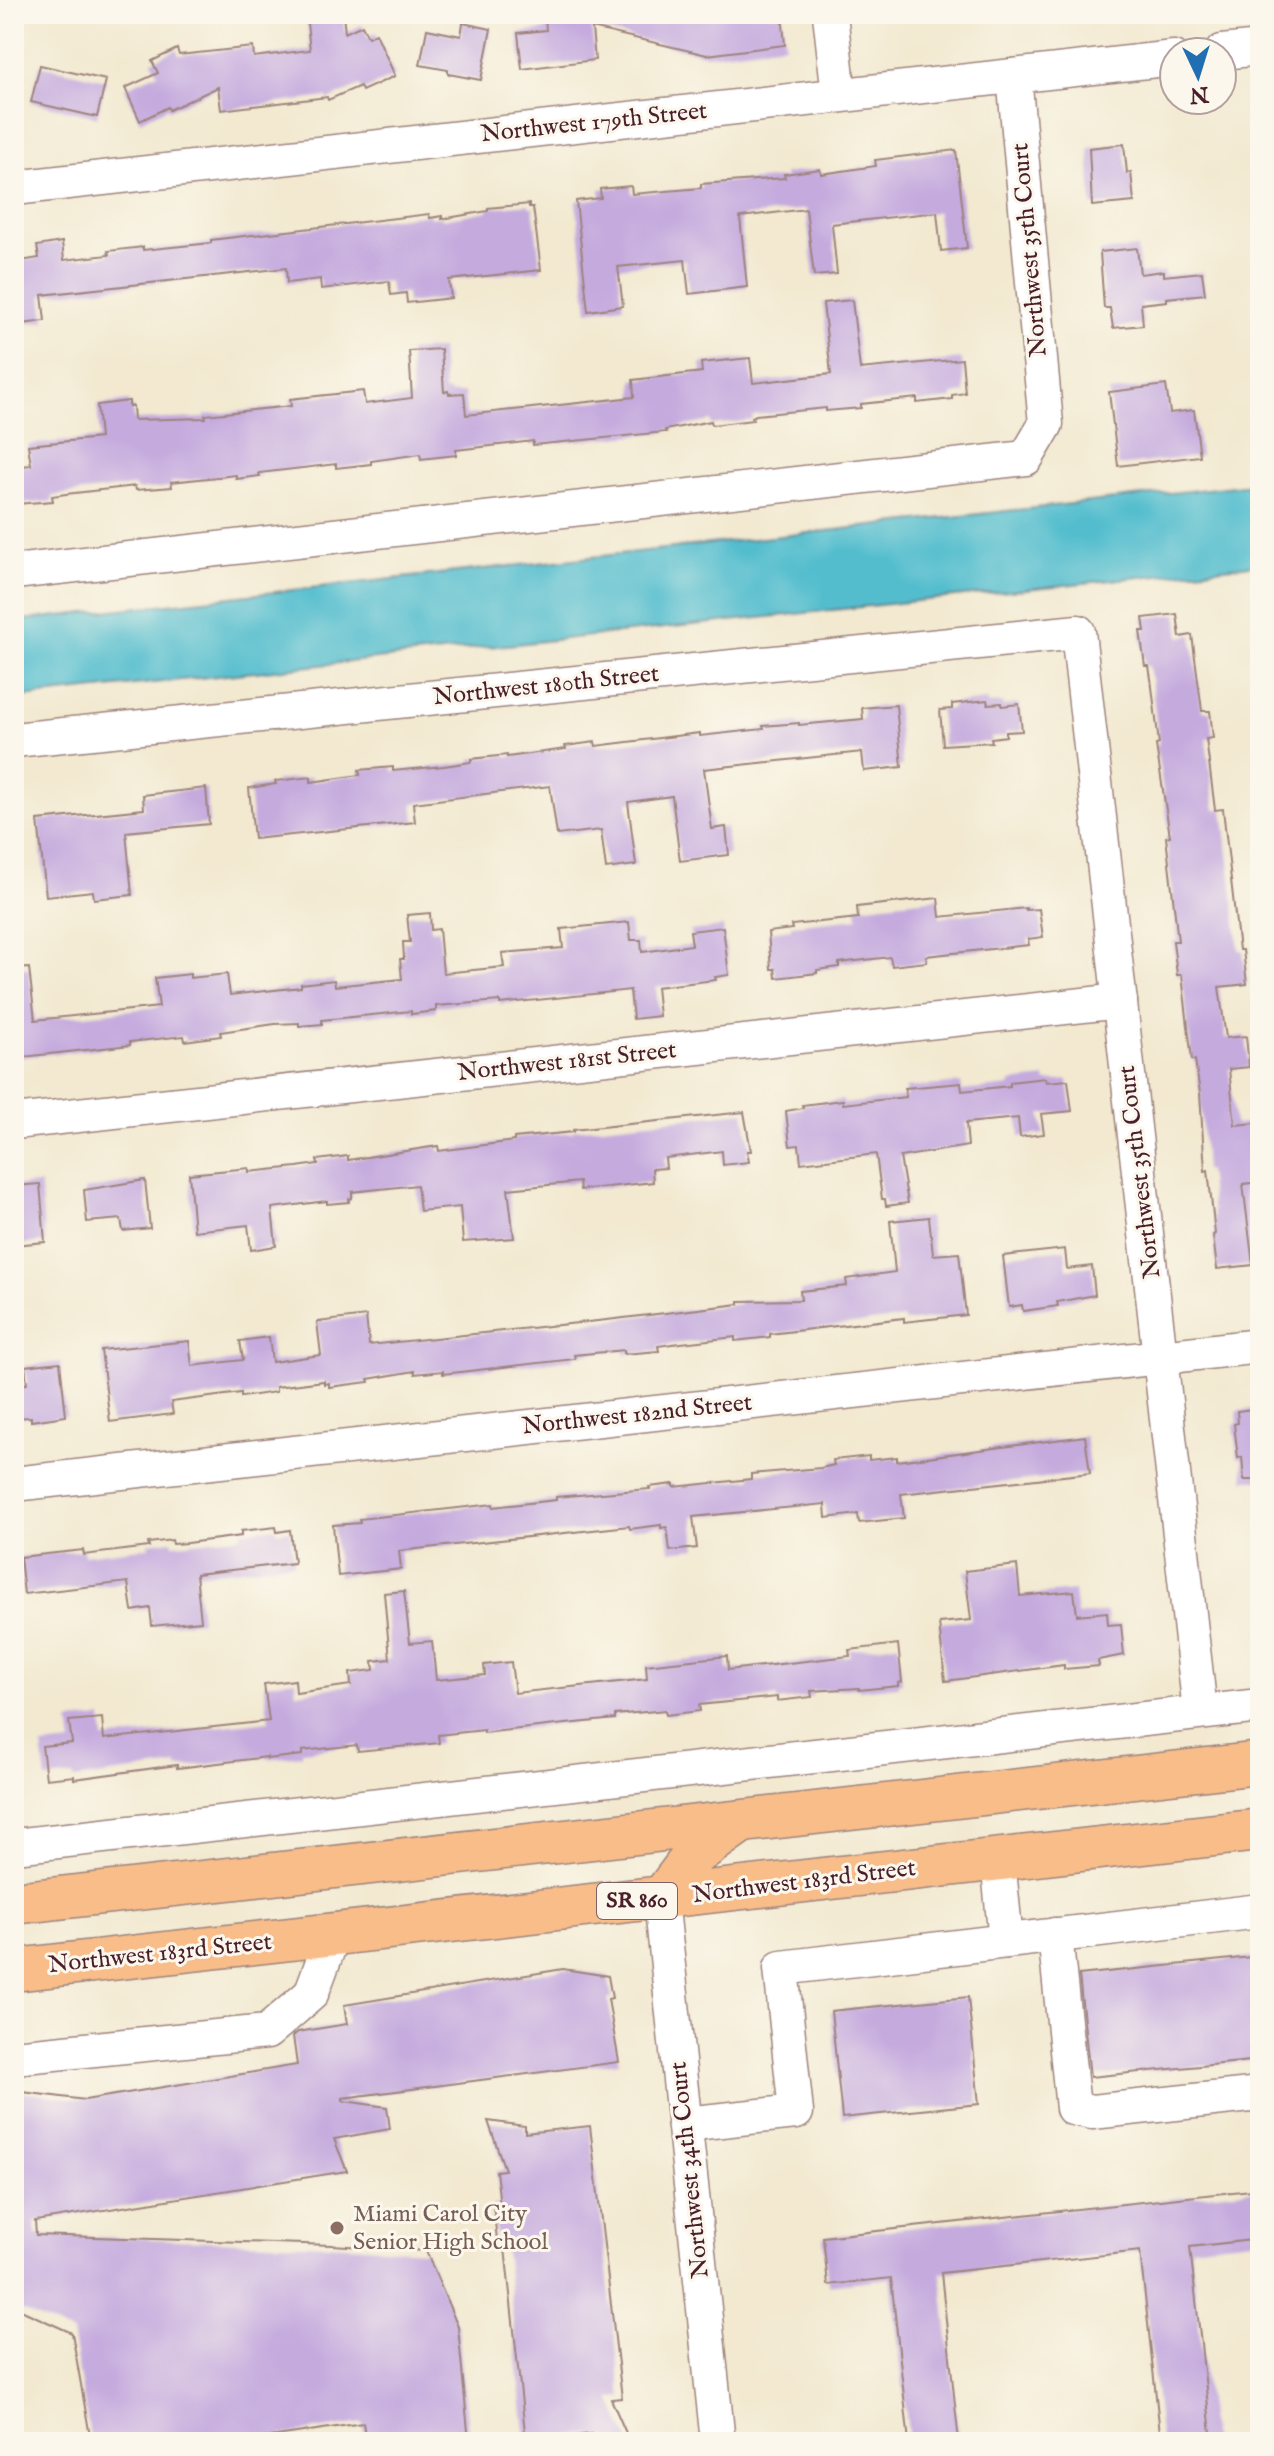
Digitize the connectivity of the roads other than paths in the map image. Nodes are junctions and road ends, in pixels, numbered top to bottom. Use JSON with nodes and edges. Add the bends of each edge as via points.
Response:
{"nodes":[{"id":1,"x":830,"y":14,"type":"edge"},
{"id":2,"x":1260,"y":48,"type":"edge"},
{"id":3,"x":1238,"y":50,"type":"edge"},
{"id":4,"x":1158,"y":60,"type":"edge"},
{"id":5,"x":1014,"y":76,"type":"junction"},
{"id":6,"x":839,"y":95,"type":"junction"},
{"id":7,"x":14,"y":188,"type":"edge"},
{"id":8,"x":14,"y":572,"type":"edge"},
{"id":9,"x":1078,"y":632,"type":"joint"},
{"id":10,"x":14,"y":740,"type":"edge"},
{"id":11,"x":1120,"y":1001,"type":"junction"},
{"id":12,"x":14,"y":1122,"type":"edge"},
{"id":13,"x":1260,"y":1346,"type":"edge"},
{"id":14,"x":1161,"y":1357,"type":"junction"},
{"id":15,"x":14,"y":1484,"type":"edge"},
{"id":16,"x":1260,"y":1706,"type":"edge"},
{"id":17,"x":1200,"y":1711,"type":"junction"},
{"id":18,"x":1260,"y":1763,"type":"edge"},
{"id":19,"x":743,"y":1821,"type":"junction"},
{"id":20,"x":1260,"y":1830,"type":"edge"},
{"id":21,"x":14,"y":1846,"type":"edge"},
{"id":22,"x":998,"y":1860,"type":"junction"},
{"id":23,"x":661,"y":1899,"type":"junction"},
{"id":24,"x":14,"y":1903,"type":"edge"},
{"id":25,"x":1260,"y":1911,"type":"edge"},
{"id":26,"x":333,"y":1935,"type":"junction"},
{"id":27,"x":1055,"y":1935,"type":"junction"},
{"id":28,"x":1006,"y":1941,"type":"junction"},
{"id":29,"x":14,"y":1970,"type":"edge"},
{"id":30,"x":14,"y":2057,"type":"edge"},
{"id":31,"x":1260,"y":2094,"type":"edge"},
{"id":32,"x":685,"y":2124,"type":"junction"},
{"id":33,"x":718,"y":2442,"type":"edge"}],
"edges":[{"from":1,"to":6,"type":"street"},
{"from":2,"to":3,"type":"street"},
{"from":4,"to":5,"type":"street","name":"Northwest 179th Street"},
{"from":5,"to":6,"type":"street","name":"Northwest 179th Street"},
{"from":5,"to":8,"type":"street","name":"Northwest 35th Court","via":[[1046,424],[1026,458]]},
{"from":6,"to":7,"type":"street","name":"Northwest 179th Street"},
{"from":9,"to":10,"type":"street","name":"Northwest 180th Street"},
{"from":9,"to":11,"type":"street","name":"Northwest 35th Court"},
{"from":11,"to":12,"type":"street","name":"Northwest 181st Street"},
{"from":11,"to":14,"type":"street","name":"Northwest 35th Court"},
{"from":13,"to":14,"type":"street","name":"Northwest 182nd Street"},
{"from":14,"to":15,"type":"street","name":"Northwest 182nd Street"},
{"from":14,"to":17,"type":"street","name":"Northwest 35th Court"},
{"from":16,"to":17,"type":"street"},
{"from":17,"to":21,"type":"street"},
{"from":18,"to":19,"type":"main road"},
{"from":19,"to":23,"type":"main road","via":[[693,1856]]},
{"from":19,"to":24,"type":"main road"},
{"from":20,"to":22,"type":"main road","name":"Northwest 183rd Street","number":"SR 860"},
{"from":22,"to":23,"type":"main road","name":"Northwest 183rd Street","number":"SR 860"},
{"from":22,"to":28,"type":"street"},
{"from":23,"to":26,"type":"main road","name":"Northwest 183rd Street","number":"SR 860"},
{"from":23,"to":32,"type":"street","name":"Northwest 34th Court"},
{"from":25,"to":27,"type":"street"},
{"from":26,"to":29,"type":"main road","name":"Northwest 183rd Street","number":"SR 860"},
{"from":26,"to":30,"type":"street","via":[[311,1994],[267,2032]]},
{"from":27,"to":28,"type":"street"},
{"from":27,"to":31,"type":"street","via":[[1073,2108],[1092,2112]]},
{"from":28,"to":32,"type":"street","via":[[781,1968],[796,2112]]},
{"from":32,"to":33,"type":"street","name":"Northwest 34th Court"}]}
